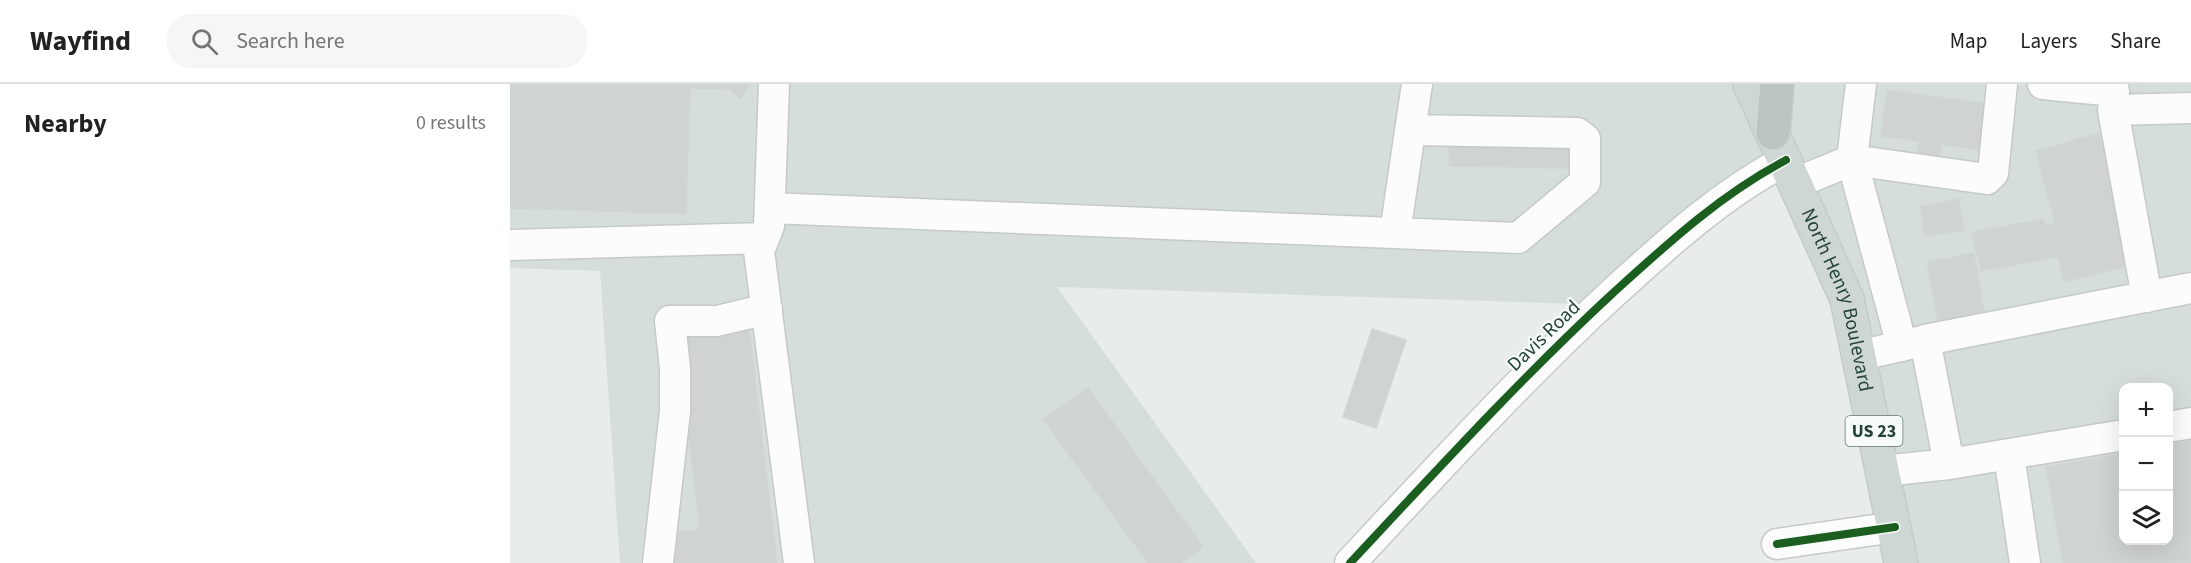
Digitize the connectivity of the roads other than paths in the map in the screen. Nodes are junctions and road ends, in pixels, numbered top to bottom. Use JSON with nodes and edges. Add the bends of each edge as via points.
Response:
{"nodes":[{"id":1,"x":774,"y":84,"type":"edge"},
{"id":2,"x":1417,"y":84,"type":"edge"},
{"id":3,"x":1861,"y":84,"type":"edge"},
{"id":4,"x":2002,"y":84,"type":"edge"},
{"id":5,"x":2043,"y":84,"type":"edge"},
{"id":6,"x":1754,"y":86,"type":"edge"},
{"id":7,"x":2114,"y":95,"type":"edge"},
{"id":8,"x":2191,"y":108,"type":"edge"},
{"id":9,"x":1410,"y":130,"type":"junction"},
{"id":10,"x":1785,"y":159,"type":"junction"},
{"id":11,"x":1852,"y":160,"type":"junction"},
{"id":12,"x":770,"y":207,"type":"junction"},
{"id":13,"x":1395,"y":233,"type":"junction"},
{"id":14,"x":764,"y":238,"type":"junction"},
{"id":15,"x":510,"y":246,"type":"edge"},
{"id":16,"x":2191,"y":288,"type":"edge"},
{"id":17,"x":2147,"y":297,"type":"junction"},
{"id":18,"x":766,"y":309,"type":"junction"},
{"id":19,"x":1913,"y":343,"type":"junction"},
{"id":20,"x":1858,"y":356,"type":"junction"},
{"id":21,"x":2191,"y":423,"type":"edge"},
{"id":22,"x":2173,"y":426,"type":"edge"},
{"id":23,"x":2119,"y":436,"type":"edge"},
{"id":24,"x":2009,"y":455,"type":"junction"},
{"id":25,"x":1949,"y":464,"type":"junction"},
{"id":26,"x":1883,"y":471,"type":"junction"},
{"id":27,"x":1895,"y":527,"type":"junction"},
{"id":28,"x":1777,"y":544,"type":"dead end"},
{"id":29,"x":658,"y":563,"type":"edge"},
{"id":30,"x":800,"y":563,"type":"edge"},
{"id":31,"x":1350,"y":563,"type":"edge"},
{"id":32,"x":1902,"y":563,"type":"edge"},
{"id":33,"x":2025,"y":563,"type":"edge"}],
"edges":[{"from":1,"to":12,"type":"street"},
{"from":2,"to":9,"type":"street"},
{"from":3,"to":11,"type":"street"},
{"from":4,"to":11,"type":"street","via":[[1993,173],[1987,179]]},
{"from":5,"to":7,"type":"street"},
{"from":6,"to":10,"type":"highway"},
{"from":7,"to":8,"type":"street"},
{"from":7,"to":17,"type":"street"},
{"from":9,"to":13,"type":"street"},
{"from":9,"to":13,"type":"street","via":[[1577,133],[1585,139],[1585,182],[1518,238]]},
{"from":10,"to":11,"type":"street","name":"Davis Road"},
{"from":10,"to":20,"type":"main road","name":"North Henry Boulevard","number":"US 23","via":[[1847,299]]},
{"from":10,"to":31,"type":"street","name":"Davis Road","via":[[1686,225],[1550,351]]},
{"from":11,"to":19,"type":"street"},
{"from":12,"to":13,"type":"street"},
{"from":12,"to":14,"type":"street"},
{"from":14,"to":15,"type":"street"},
{"from":14,"to":18,"type":"street","via":[[759,251]]},
{"from":16,"to":17,"type":"street"},
{"from":17,"to":19,"type":"street"},
{"from":18,"to":29,"type":"street","via":[[717,321],[670,321],[675,411]]},
{"from":18,"to":30,"type":"street"},
{"from":19,"to":20,"type":"street"},
{"from":19,"to":25,"type":"street"},
{"from":20,"to":26,"type":"main road","name":"North Henry Boulevard","number":"US 23"},
{"from":21,"to":22,"type":"street"},
{"from":23,"to":24,"type":"street"},
{"from":24,"to":25,"type":"street"},
{"from":24,"to":33,"type":"street"},
{"from":25,"to":26,"type":"street"},
{"from":26,"to":27,"type":"main road","name":"North Henry Boulevard","number":"US 23"},
{"from":27,"to":28,"type":"street"},
{"from":27,"to":32,"type":"main road","name":"North Henry Boulevard","number":"US 23"}]}
